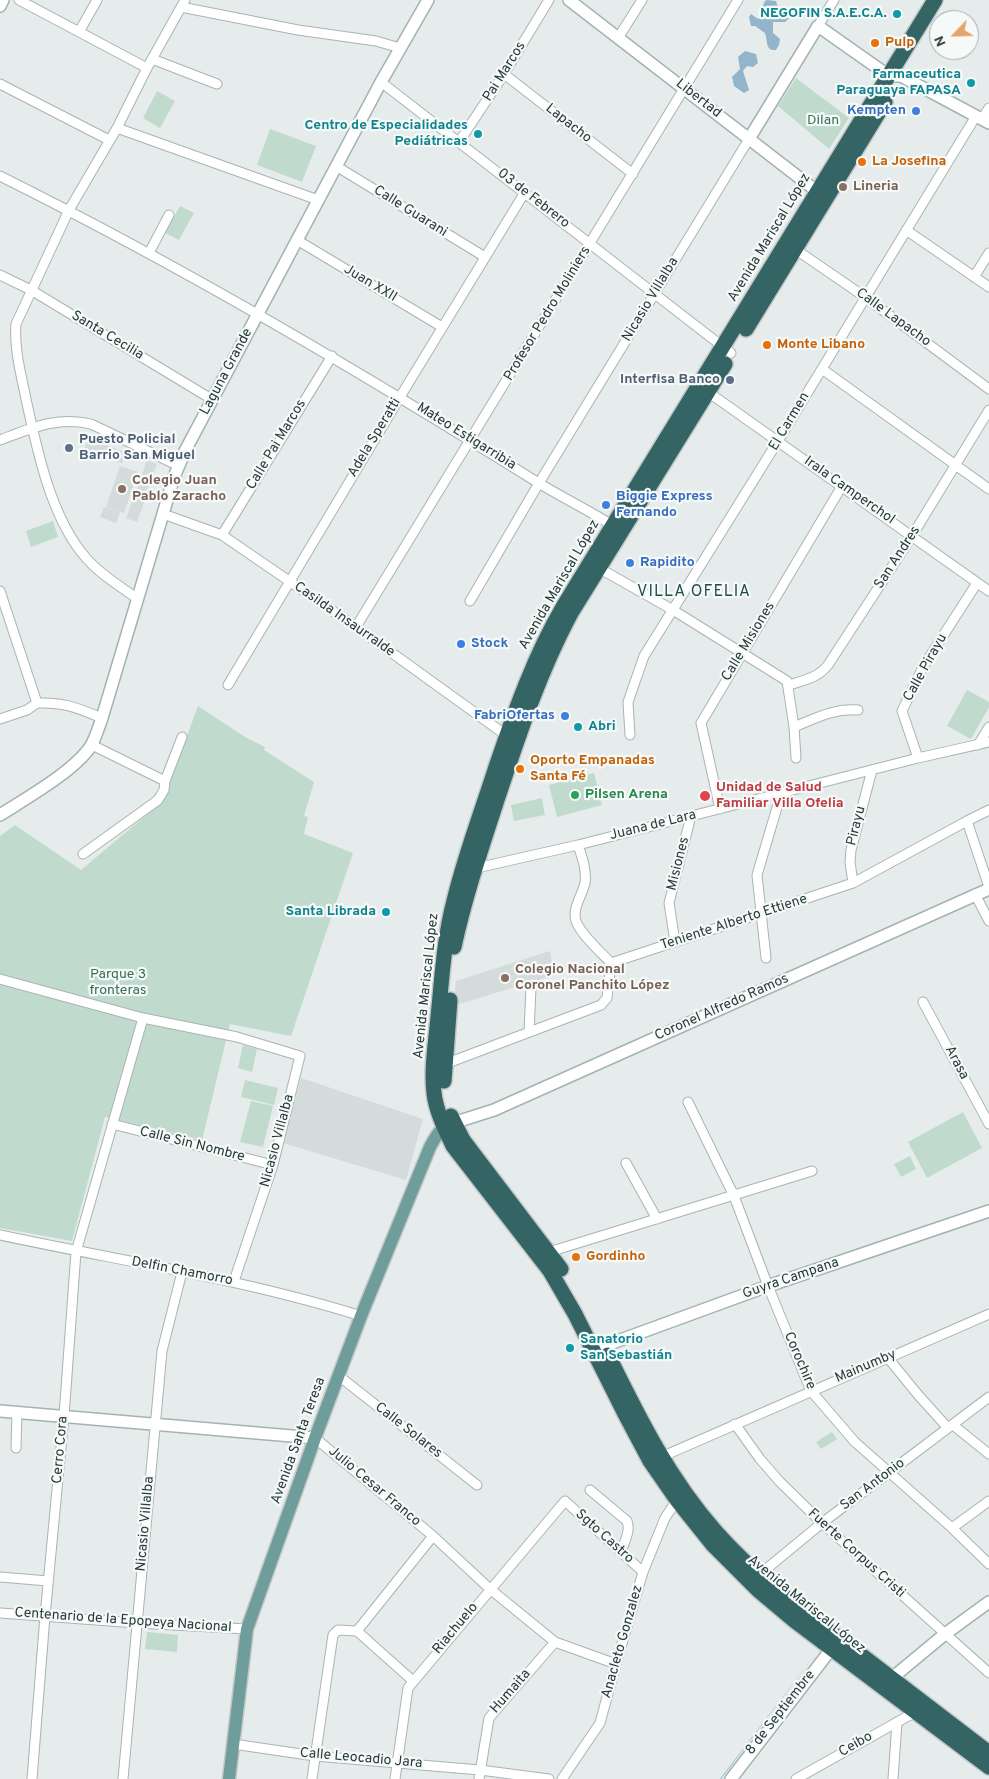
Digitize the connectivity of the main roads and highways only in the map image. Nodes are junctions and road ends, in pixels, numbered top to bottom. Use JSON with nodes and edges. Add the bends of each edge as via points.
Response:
{"nodes":[{"id":1,"x":3,"y":0,"type":"edge"},
{"id":2,"x":428,"y":0,"type":"edge"},
{"id":3,"x":569,"y":0,"type":"edge"},
{"id":4,"x":935,"y":0,"type":"edge"},
{"id":5,"x":947,"y":0,"type":"edge"},
{"id":6,"x":0,"y":6,"type":"edge"},
{"id":7,"x":896,"y":76,"type":"junction"},
{"id":8,"x":982,"y":119,"type":"edge"},
{"id":9,"x":749,"y":139,"type":"junction"},
{"id":10,"x":822,"y":195,"type":"junction"},
{"id":11,"x":727,"y":350,"type":"junction"},
{"id":12,"x":617,"y":528,"type":"junction"},
{"id":13,"x":0,"y":815,"type":"edge"},
{"id":14,"x":468,"y":870,"type":"junction"},
{"id":15,"x":989,"y":888,"type":"edge"},
{"id":16,"x":449,"y":1125,"type":"junction"},
{"id":17,"x":989,"y":1211,"type":"edge"},
{"id":18,"x":598,"y":1348,"type":"junction"},
{"id":19,"x":0,"y":1411,"type":"edge"},
{"id":20,"x":315,"y":1438,"type":"junction"},
{"id":21,"x":680,"y":1495,"type":"junction"},
{"id":22,"x":989,"y":1602,"type":"edge"},
{"id":23,"x":832,"y":1648,"type":"junction"},
{"id":24,"x":887,"y":1682,"type":"junction"},
{"id":25,"x":989,"y":1753,"type":"edge"},
{"id":26,"x":989,"y":1767,"type":"edge"},
{"id":27,"x":229,"y":1779,"type":"edge"},
{"id":28,"x":731,"y":1779,"type":"edge"}],
"edges":[{"from":1,"to":6,"type":"main road"},
{"from":2,"to":13,"type":"main road","name":"Laguna Grande","via":[[336,166],[179,466],[92,745],[62,774]]},
{"from":3,"to":9,"type":"main road","name":"Libertad"},
{"from":4,"to":7,"type":"highway","name":"Avenida Mariscal López"},
{"from":5,"to":7,"type":"highway","name":"Avenida Mariscal López"},
{"from":7,"to":8,"type":"main road"},
{"from":7,"to":9,"type":"main road","name":"Nicasio Villalba","via":[[818,26]]},
{"from":7,"to":10,"type":"highway","name":"Avenida Mariscal López"},
{"from":9,"to":10,"type":"main road","name":"Libertad"},
{"from":10,"to":11,"type":"highway","name":"Avenida Mariscal López"},
{"from":10,"to":11,"type":"highway","name":"Avenida Mariscal López","via":[[795,249]]},
{"from":11,"to":12,"type":"highway","name":"Avenida Mariscal López"},
{"from":11,"to":12,"type":"highway","name":"Avenida Mariscal López","via":[[708,392]]},
{"from":12,"to":14,"type":"highway","name":"Avenida Mariscal López","via":[[595,566],[548,632],[536,657],[528,696]]},
{"from":14,"to":16,"type":"highway","name":"Avenida Mariscal López","via":[[454,946],[445,1064]]},
{"from":14,"to":16,"type":"highway","name":"Avenida Mariscal López","via":[[453,901],[445,946],[435,1058],[435,1102]]},
{"from":15,"to":16,"type":"main road","name":"Coronel Alfredo Ramos","via":[[494,1110]]},
{"from":16,"to":18,"type":"highway","name":"Avenida Mariscal López","via":[[459,1154],[550,1271]]},
{"from":16,"to":18,"type":"highway","name":"Avenida Mariscal López","via":[[550,1252],[572,1286]]},
{"from":16,"to":20,"type":"main road","name":"Avenida Santa Teresa","via":[[438,1132],[430,1146]]},
{"from":17,"to":18,"type":"main road","name":"Guyra Campana"},
{"from":18,"to":21,"type":"highway","name":"Avenida Mariscal López"},
{"from":18,"to":21,"type":"highway","name":"Avenida Mariscal López","via":[[641,1444],[661,1478]]},
{"from":19,"to":20,"type":"main road","name":"Julio Cesar Franco"},
{"from":20,"to":27,"type":"main road","name":"Avenida Santa Teresa","via":[[247,1629]]},
{"from":21,"to":23,"type":"highway","name":"Avenida Mariscal López","via":[[713,1545],[758,1590]]},
{"from":21,"to":24,"type":"highway","name":"Avenida Mariscal López","via":[[759,1575]]},
{"from":22,"to":24,"type":"main road"},
{"from":23,"to":24,"type":"highway","name":"Avenida Mariscal López"},
{"from":23,"to":28,"type":"main road","name":"8 de Septiembre"},
{"from":24,"to":25,"type":"highway","name":"Avenida Mariscal López"},
{"from":24,"to":26,"type":"highway","name":"Avenida Mariscal López","via":[[917,1711]]}]}
